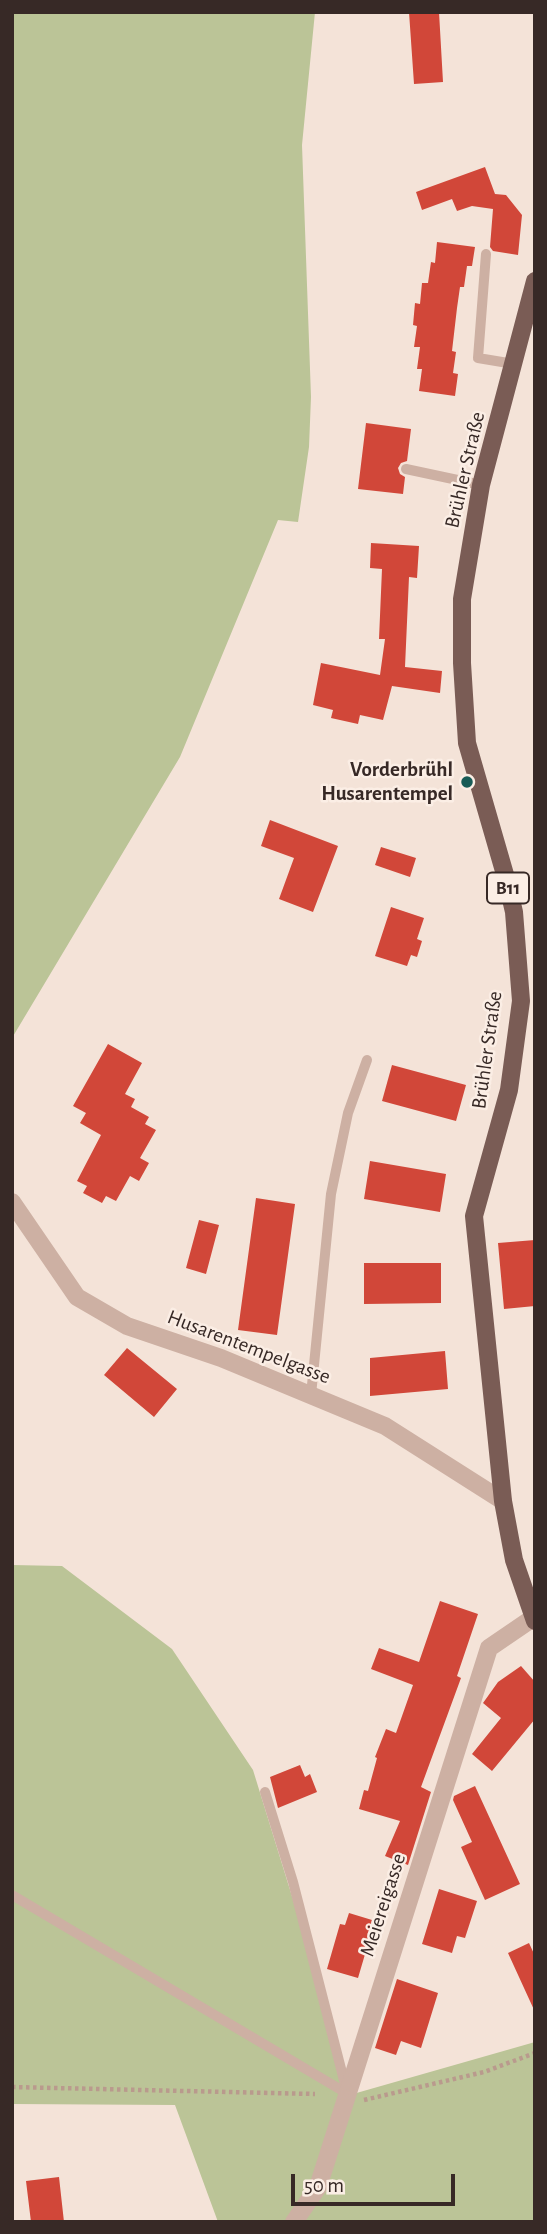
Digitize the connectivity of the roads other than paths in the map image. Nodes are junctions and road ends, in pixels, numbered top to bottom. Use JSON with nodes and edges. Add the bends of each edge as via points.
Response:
{"nodes":[{"id":1,"x":486,"y":254,"type":"dead end"},
{"id":2,"x":535,"y":281,"type":"edge"},
{"id":3,"x":514,"y":363,"type":"junction"},
{"id":4,"x":406,"y":469,"type":"dead end"},
{"id":5,"x":481,"y":485,"type":"junction"},
{"id":6,"x":528,"y":1001,"type":"edge"},
{"id":7,"x":367,"y":1060,"type":"dead end"},
{"id":8,"x":12,"y":1202,"type":"edge"},
{"id":9,"x":311,"y":1395,"type":"junction"},
{"id":10,"x":503,"y":1501,"type":"junction"},
{"id":11,"x":534,"y":1619,"type":"edge"},
{"id":12,"x":265,"y":1792,"type":"dead end"},
{"id":13,"x":12,"y":1895,"type":"edge"},
{"id":14,"x":348,"y":2094,"type":"junction"},
{"id":15,"x":294,"y":2222,"type":"edge"}],
"edges":[{"from":1,"to":3,"type":"lane","via":[[478,358]]},
{"from":2,"to":3,"type":"main road","name":"Brühler Straße","number":"B11"},
{"from":3,"to":5,"type":"main road","name":"Brühler Straße","number":"B11"},
{"from":4,"to":5,"type":"lane"},
{"from":5,"to":6,"type":"main road","name":"Brühler Straße","number":"B11","via":[[462,599],[467,743],[506,878]]},
{"from":6,"to":10,"type":"main road","name":"Brühler Straße","number":"B11","via":[[474,1216]]},
{"from":7,"to":9,"type":"lane","via":[[348,1113],[331,1194]]},
{"from":8,"to":9,"type":"street","name":"Husarentempelgasse","via":[[77,1297],[127,1326]]},
{"from":9,"to":10,"type":"street","name":"Husarentempelgasse","via":[[385,1426]]},
{"from":10,"to":11,"type":"main road","name":"Brühler Straße","number":"B11","via":[[514,1560]]},
{"from":11,"to":14,"type":"street","name":"Meiereigasse","via":[[489,1648]]},
{"from":12,"to":14,"type":"lane"},
{"from":13,"to":14,"type":"lane"},
{"from":14,"to":15,"type":"street","name":"Meiereigasse","via":[[318,2187]]}]}
